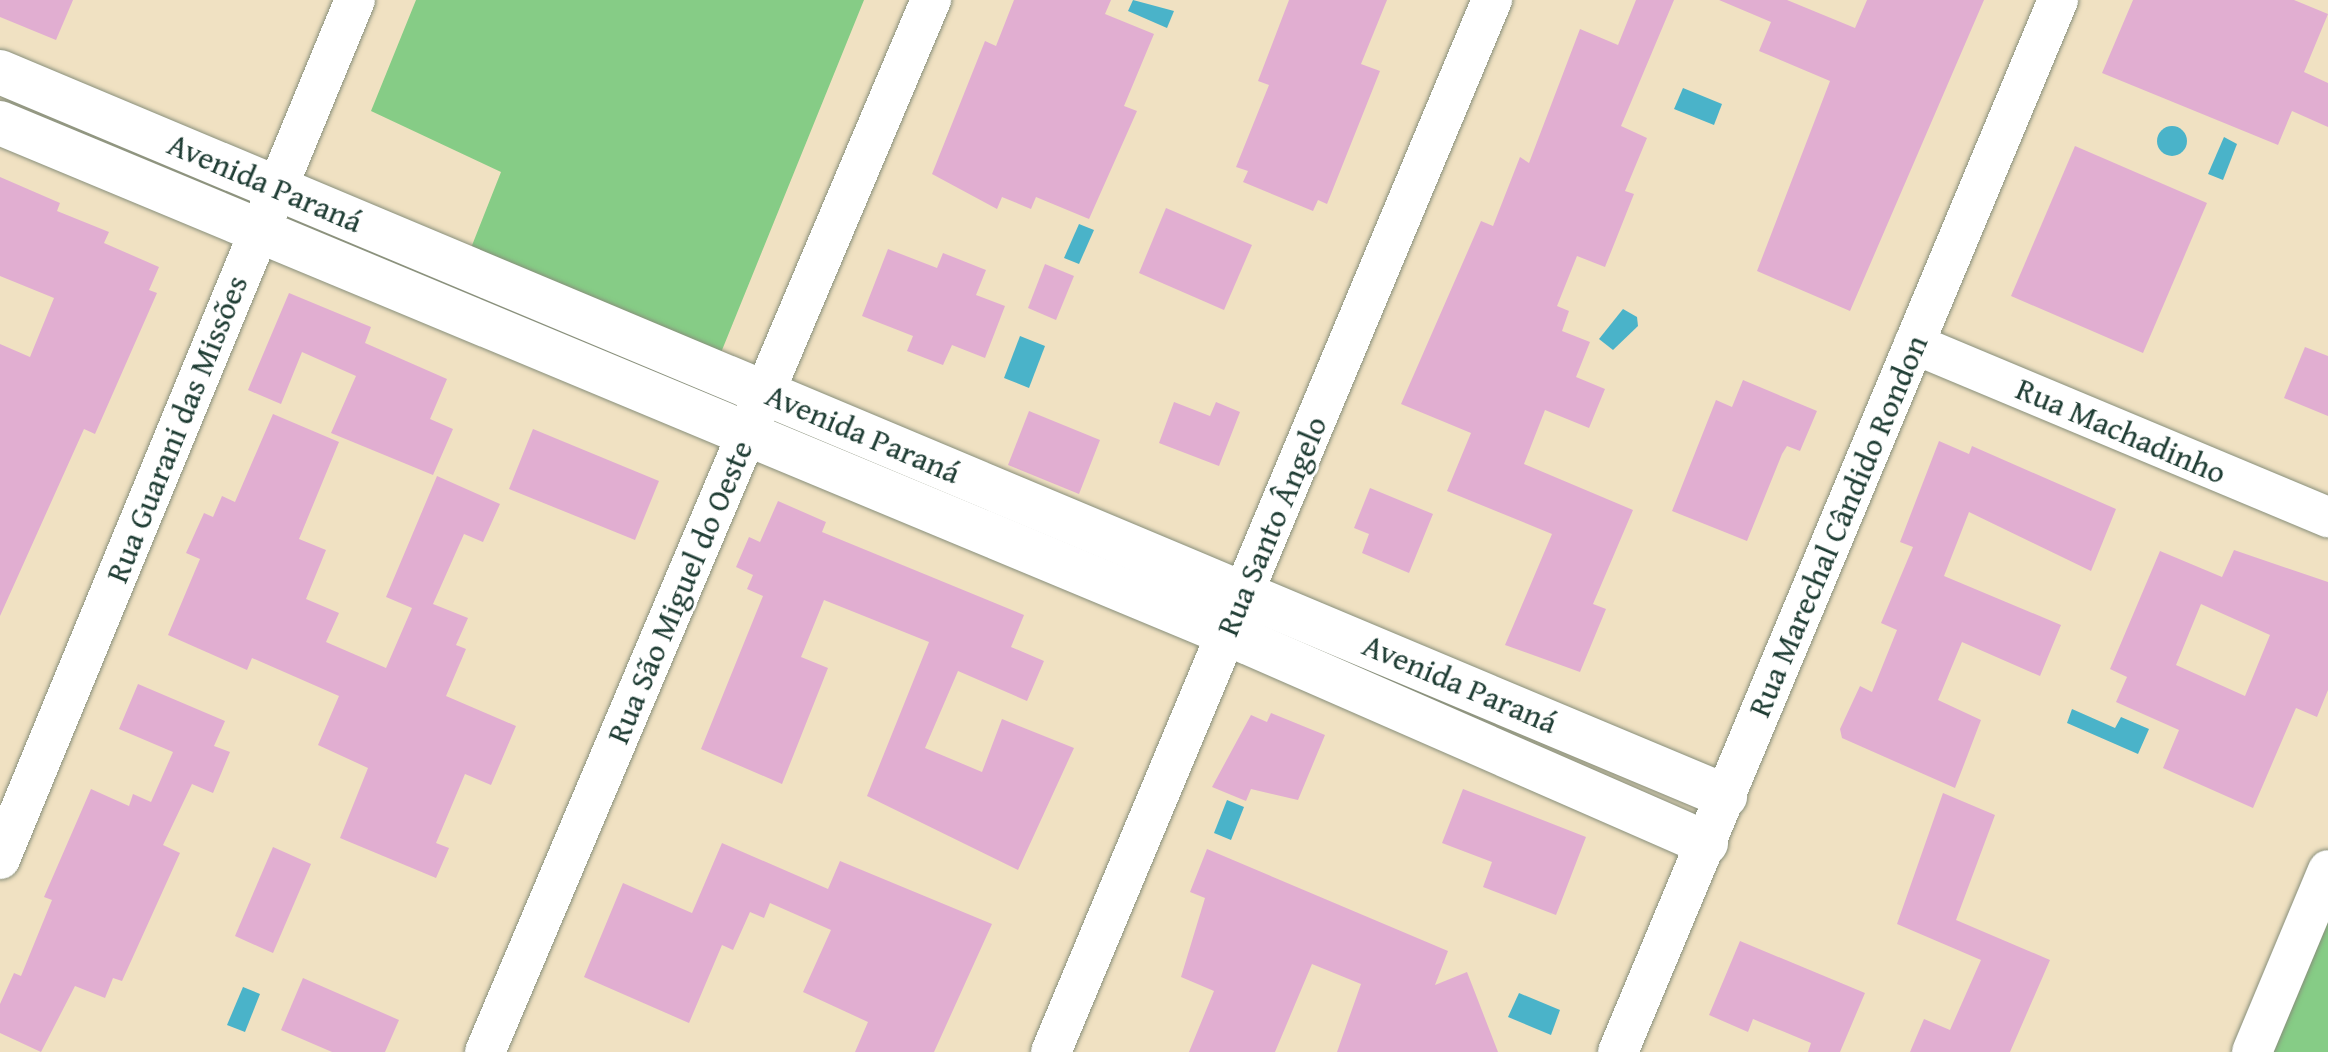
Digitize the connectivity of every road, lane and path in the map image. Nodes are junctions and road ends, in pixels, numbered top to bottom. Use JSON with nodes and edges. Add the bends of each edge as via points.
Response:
{"nodes":[{"id":1,"x":355,"y":0,"type":"edge"},
{"id":2,"x":931,"y":0,"type":"edge"},
{"id":3,"x":1492,"y":0,"type":"edge"},
{"id":4,"x":2058,"y":0,"type":"edge"},
{"id":5,"x":0,"y":72,"type":"edge"},
{"id":6,"x":0,"y":123,"type":"edge"},
{"id":7,"x":277,"y":188,"type":"junction"},
{"id":8,"x":259,"y":231,"type":"junction"},
{"id":9,"x":1914,"y":344,"type":"junction"},
{"id":10,"x":764,"y":393,"type":"junction"},
{"id":11,"x":747,"y":435,"type":"junction"},
{"id":12,"x":2328,"y":517,"type":"edge"},
{"id":13,"x":1244,"y":592,"type":"junction"},
{"id":14,"x":1226,"y":633,"type":"junction"},
{"id":15,"x":1725,"y":796,"type":"junction"},
{"id":16,"x":1706,"y":843,"type":"junction"},
{"id":17,"x":0,"y":859,"type":"edge"},
{"id":18,"x":2328,"y":870,"type":"edge"},
{"id":19,"x":1620,"y":1051,"type":"edge"},
{"id":20,"x":485,"y":1052,"type":"edge"},
{"id":21,"x":1051,"y":1052,"type":"edge"},
{"id":22,"x":2252,"y":1052,"type":"edge"}],
"edges":[{"from":1,"to":7,"type":"street","name":"Rua Guarani das Missões"},
{"from":2,"to":10,"type":"street","name":"Rua São Miguel do Oeste"},
{"from":3,"to":13,"type":"street","name":"Rua Santo Ângelo"},
{"from":4,"to":9,"type":"street","name":"Rua Marechal Cândido Rondon"},
{"from":5,"to":7,"type":"street","name":"Avenida Paraná"},
{"from":6,"to":8,"type":"street","name":"Avenida Paraná"},
{"from":7,"to":8,"type":"street","name":"Rua Guarani das Missões"},
{"from":7,"to":10,"type":"street","name":"Avenida Paraná"},
{"from":8,"to":11,"type":"street","name":"Avenida Paraná"},
{"from":8,"to":17,"type":"street","name":"Rua Guarani das Missões"},
{"from":9,"to":12,"type":"street","name":"Rua Machadinho"},
{"from":9,"to":15,"type":"street","name":"Rua Marechal Cândido Rondon"},
{"from":10,"to":11,"type":"street","name":"Rua São Miguel do Oeste"},
{"from":10,"to":13,"type":"street","name":"Avenida Paraná"},
{"from":11,"to":14,"type":"street","name":"Avenida Paraná"},
{"from":11,"to":20,"type":"street","name":"Rua São Miguel do Oeste"},
{"from":13,"to":14,"type":"street","name":"Rua Santo Ângelo"},
{"from":13,"to":15,"type":"street","name":"Avenida Paraná"},
{"from":14,"to":16,"type":"street","name":"Avenida Paraná"},
{"from":14,"to":21,"type":"street","name":"Rua Santo Ângelo"},
{"from":15,"to":16,"type":"street","name":"Rua Marechal Cândido Rondon"},
{"from":16,"to":19,"type":"street","name":"Rua Marechal Cândido Rondon"},
{"from":18,"to":22,"type":"street"}]}
